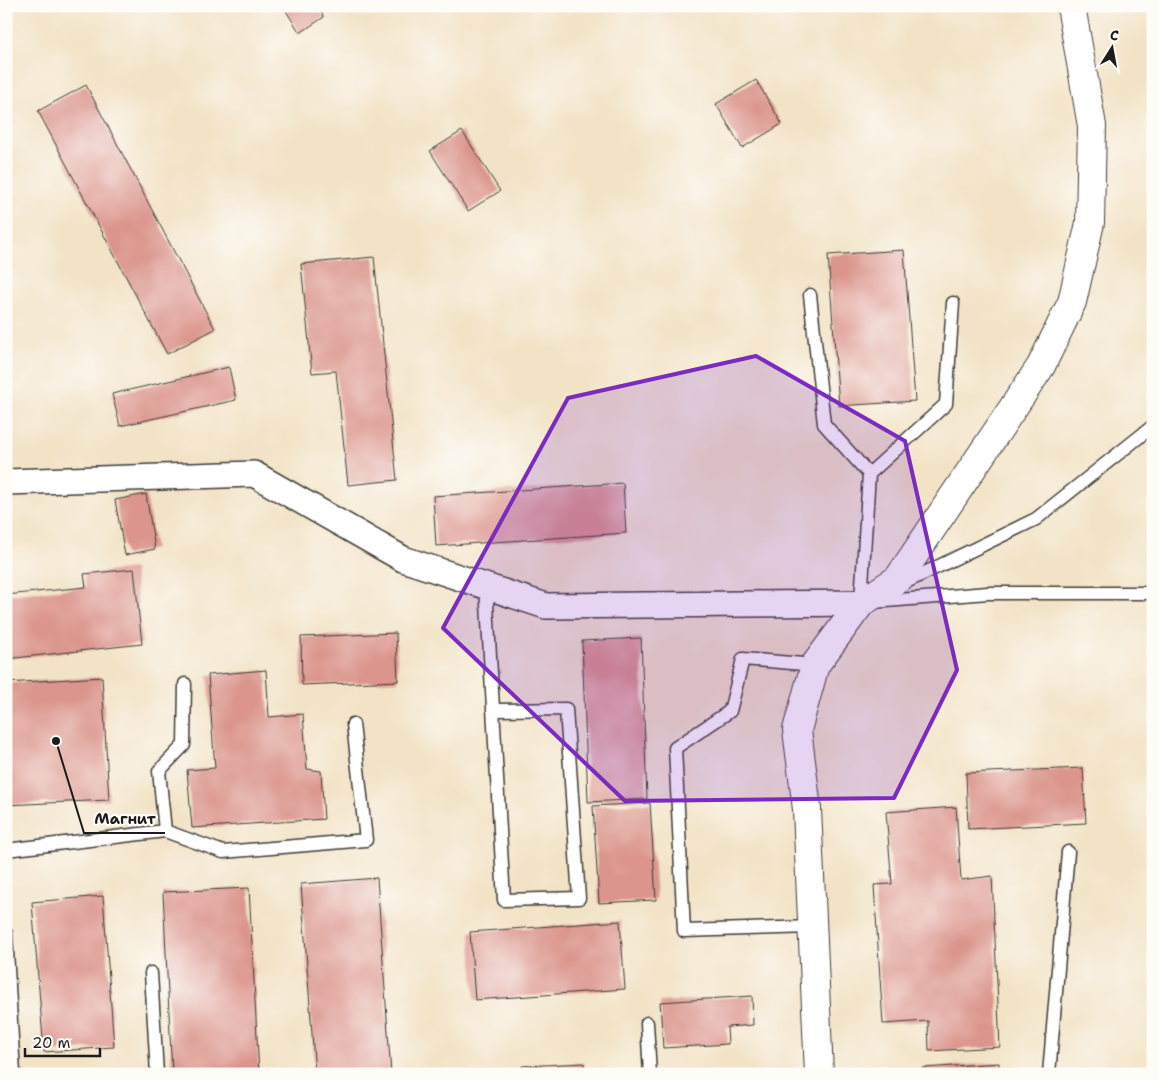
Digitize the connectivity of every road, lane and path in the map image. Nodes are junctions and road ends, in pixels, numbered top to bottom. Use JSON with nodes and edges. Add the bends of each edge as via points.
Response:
{"nodes":[{"id":1,"x":1071,"y":6,"type":"edge"},
{"id":2,"x":810,"y":295,"type":"dead end"},
{"id":3,"x":953,"y":303,"type":"dead end"},
{"id":4,"x":1153,"y":426,"type":"edge"},
{"id":5,"x":869,"y":474,"type":"junction"},
{"id":6,"x":6,"y":482,"type":"edge"},
{"id":7,"x":486,"y":586,"type":"junction"},
{"id":8,"x":1153,"y":593,"type":"edge"},
{"id":9,"x":861,"y":603,"type":"junction"},
{"id":10,"x":815,"y":665,"type":"junction"},
{"id":11,"x":185,"y":684,"type":"dead end"},
{"id":12,"x":493,"y":710,"type":"dead end"},
{"id":13,"x":353,"y":724,"type":"dead end"},
{"id":14,"x":165,"y":831,"type":"junction"},
{"id":15,"x":6,"y":850,"type":"edge"},
{"id":16,"x":1068,"y":852,"type":"dead end"},
{"id":17,"x":812,"y":927,"type":"junction"},
{"id":18,"x":6,"y":933,"type":"edge"},
{"id":19,"x":151,"y":974,"type":"dead end"},
{"id":20,"x":646,"y":1023,"type":"dead end"},
{"id":21,"x":14,"y":1074,"type":"edge"},
{"id":22,"x":157,"y":1074,"type":"edge"},
{"id":23,"x":650,"y":1074,"type":"edge"},
{"id":24,"x":819,"y":1074,"type":"edge"},
{"id":25,"x":1049,"y":1074,"type":"edge"}],
"edges":[{"from":1,"to":9,"type":"street","via":[[1092,126],[1090,223],[1072,302],[1041,366],[898,579]]},
{"from":2,"to":5,"type":"lane","via":[[824,424]]},
{"from":3,"to":5,"type":"lane","via":[[946,404]]},
{"from":4,"to":9,"type":"lane","via":[[1036,519]]},
{"from":5,"to":9,"type":"lane"},
{"from":6,"to":7,"type":"street","via":[[254,474],[403,559]]},
{"from":7,"to":9,"type":"street","via":[[546,606]]},
{"from":7,"to":12,"type":"lane","via":[[504,900],[579,898],[566,709]]},
{"from":8,"to":9,"type":"lane","via":[[988,594]]},
{"from":9,"to":10,"type":"street"},
{"from":10,"to":17,"type":"street","via":[[797,730],[807,809]]},
{"from":10,"to":17,"type":"lane","via":[[743,659],[730,711],[675,748],[684,931]]},
{"from":11,"to":14,"type":"lane","via":[[184,745],[159,771]]},
{"from":13,"to":14,"type":"lane","via":[[366,840],[223,852]]},
{"from":14,"to":15,"type":"lane"},
{"from":16,"to":25,"type":"lane"},
{"from":17,"to":24,"type":"street"},
{"from":18,"to":21,"type":"lane"},
{"from":19,"to":22,"type":"lane"},
{"from":20,"to":23,"type":"lane"}]}
